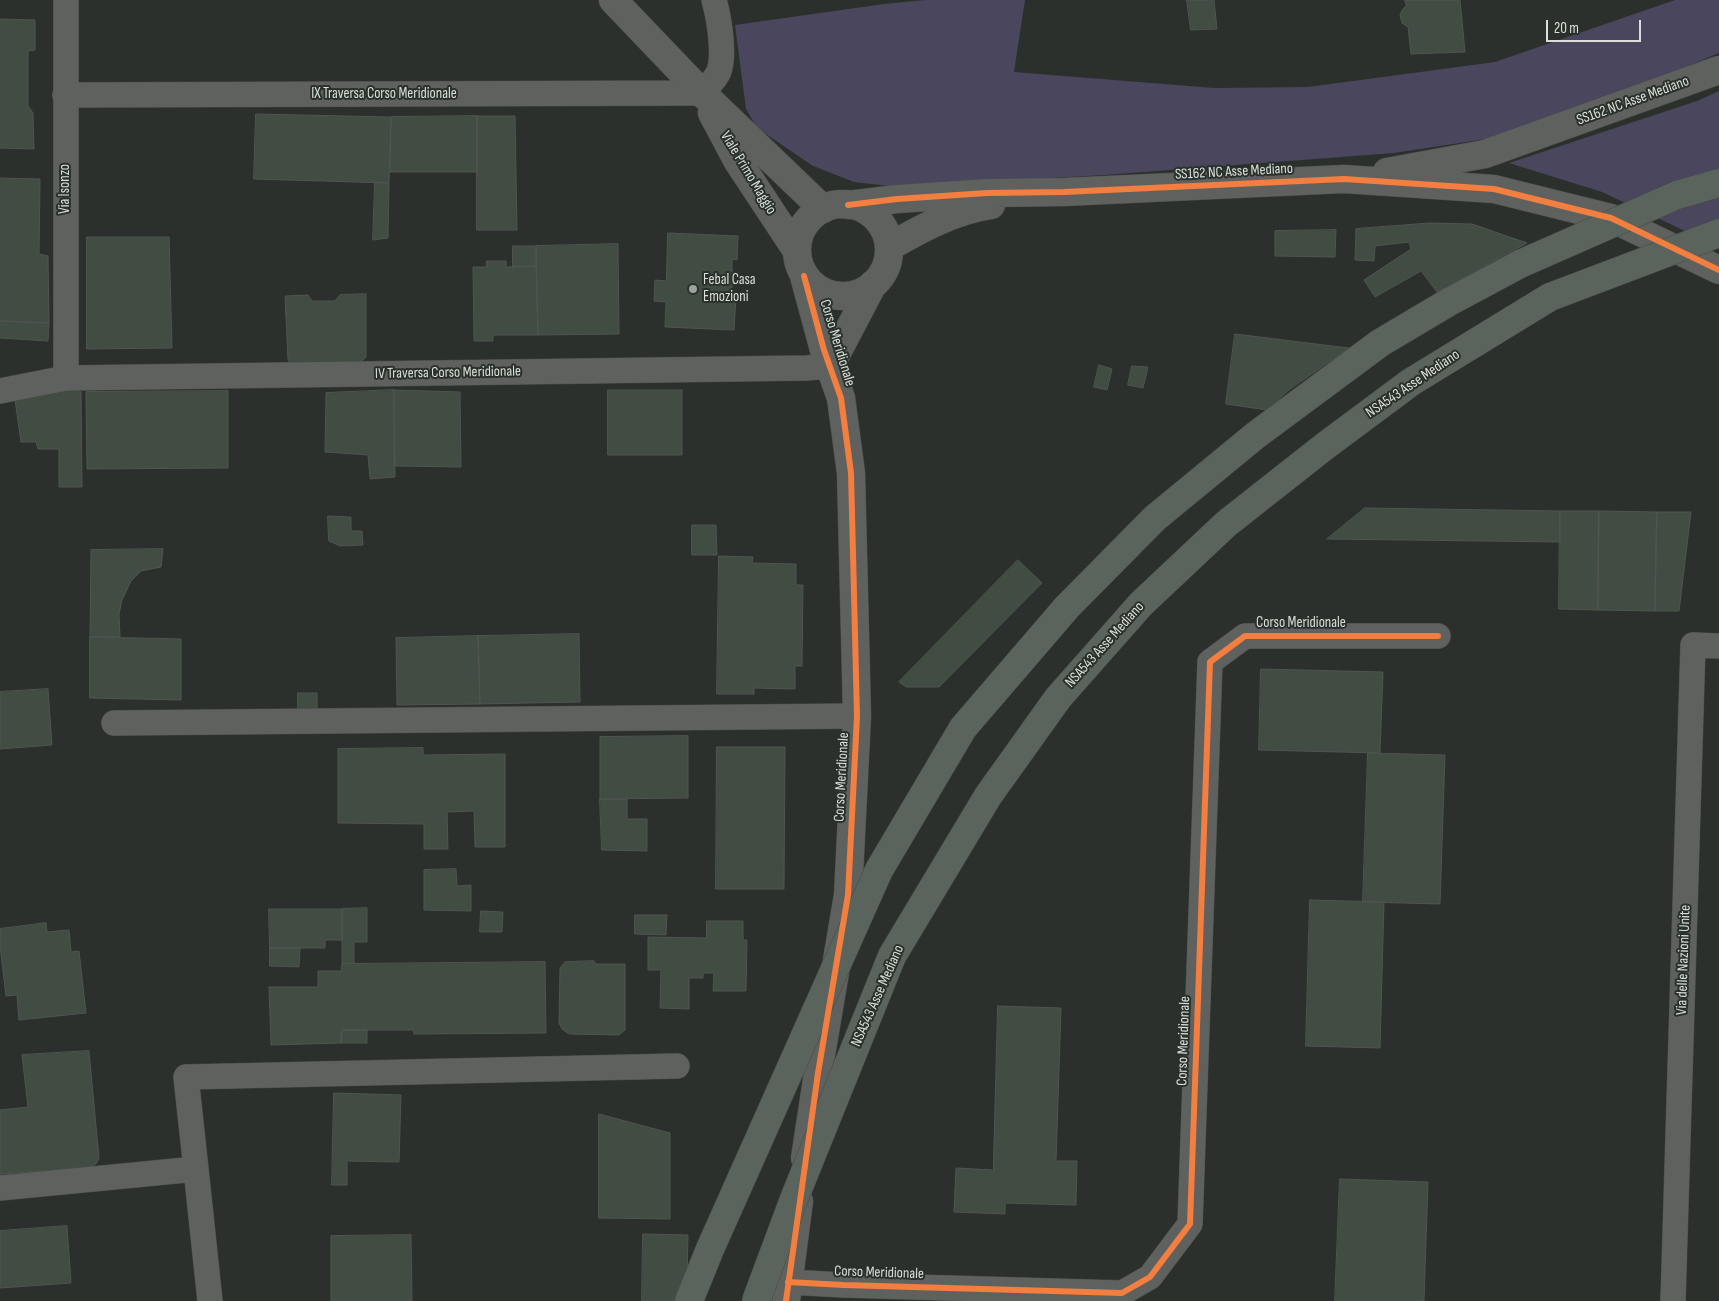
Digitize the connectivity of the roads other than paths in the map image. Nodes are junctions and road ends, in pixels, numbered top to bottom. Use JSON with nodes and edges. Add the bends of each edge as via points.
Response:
{"nodes":[{"id":1,"x":66,"y":0,"type":"edge"},
{"id":2,"x":613,"y":0,"type":"edge"},
{"id":3,"x":714,"y":0,"type":"edge"},
{"id":4,"x":1719,"y":70,"type":"edge"},
{"id":5,"x":702,"y":94,"type":"junction"},
{"id":6,"x":65,"y":95,"type":"junction"},
{"id":7,"x":1344,"y":179,"type":"junction"},
{"id":8,"x":1719,"y":183,"type":"edge"},
{"id":9,"x":1064,"y":192,"type":"junction"},
{"id":10,"x":836,"y":207,"type":"junction"},
{"id":11,"x":1719,"y":233,"type":"edge"},
{"id":12,"x":889,"y":247,"type":"junction"},
{"id":13,"x":800,"y":264,"type":"junction"},
{"id":14,"x":1719,"y":270,"type":"edge"},
{"id":15,"x":873,"y":284,"type":"junction"},
{"id":16,"x":830,"y":366,"type":"junction"},
{"id":17,"x":66,"y":378,"type":"junction"},
{"id":18,"x":0,"y":391,"type":"edge"},
{"id":19,"x":1438,"y":636,"type":"dead end"},
{"id":20,"x":1719,"y":646,"type":"edge"},
{"id":21,"x":857,"y":716,"type":"junction"},
{"id":22,"x":114,"y":723,"type":"dead end"},
{"id":23,"x":677,"y":1066,"type":"dead end"},
{"id":24,"x":196,"y":1169,"type":"junction"},
{"id":25,"x":0,"y":1188,"type":"edge"},
{"id":26,"x":1150,"y":1289,"type":"edge"},
{"id":27,"x":787,"y":1291,"type":"edge"},
{"id":28,"x":210,"y":1301,"type":"edge"},
{"id":29,"x":689,"y":1301,"type":"edge"},
{"id":30,"x":756,"y":1301,"type":"edge"},
{"id":31,"x":1674,"y":1301,"type":"edge"}],
"edges":[{"from":1,"to":6,"type":"street","name":"Via Isonzo"},
{"from":2,"to":5,"type":"street","name":"Viale Primo Maggio"},
{"from":3,"to":5,"type":"street","via":[[722,46],[719,71]]},
{"from":4,"to":7,"type":"street","name":"SS162 NC Asse Mediano","via":[[1485,154]]},
{"from":5,"to":6,"type":"street","name":"IX Traversa Corso Meridionale"},
{"from":5,"to":10,"type":"street","name":"Viale Primo Maggio"},
{"from":5,"to":13,"type":"street","name":"Viale Primo Maggio","via":[[737,160]]},
{"from":6,"to":17,"type":"street","name":"Via Isonzo"},
{"from":7,"to":9,"type":"street","name":"SS162 NC Asse Mediano"},
{"from":7,"to":14,"type":"street","name":"SS162 NC Asse Mediano","via":[[1494,189],[1611,218]]},
{"from":8,"to":29,"type":"highway","bridge":true,"via":[[1678,195],[1520,264],[1380,343],[1256,435],[1155,518],[1067,607],[963,728],[879,870]]},
{"from":9,"to":10,"type":"street","name":"SS162 NC Asse Mediano","via":[[987,193]]},
{"from":9,"to":12,"type":"street","name":"SS162 NC Asse Mediano","via":[[975,208],[931,223]]},
{"from":10,"to":12,"type":"street","via":[[864,209],[876,218]]},
{"from":10,"to":13,"type":"street","via":[[812,216],[803,226],[798,238]]},
{"from":11,"to":30,"type":"highway","name":"NSA543 Asse Mediano","bridge":true,"via":[[1550,297],[1412,382],[1226,524],[1141,604],[1058,698],[988,796],[892,956]]},
{"from":12,"to":15,"type":"street","via":[[887,263]]},
{"from":13,"to":15,"type":"street","via":[[815,287],[829,294],[845,296],[860,293]]},
{"from":13,"to":16,"type":"street","name":"Corso Meridionale"},
{"from":15,"to":16,"type":"street","name":"Corso Meridionale"},
{"from":16,"to":17,"type":"street","name":"IV Traversa Corso Meridionale"},
{"from":16,"to":21,"type":"street","name":"Corso Meridionale","via":[[841,398],[851,473]]},
{"from":17,"to":18,"type":"street","name":"IV Traversa Corso Meridionale"},
{"from":19,"to":26,"type":"street","name":"Corso Meridionale","via":[[1245,636],[1210,662],[1190,1224]]},
{"from":20,"to":31,"type":"street","name":"Via delle Nazioni Unite","via":[[1693,646]]},
{"from":21,"to":22,"type":"street"},
{"from":21,"to":27,"type":"street","name":"Corso Meridionale","via":[[848,895],[818,1073]]},
{"from":23,"to":24,"type":"street","via":[[186,1077]]},
{"from":24,"to":25,"type":"street"},
{"from":24,"to":28,"type":"street"},
{"from":26,"to":27,"type":"street","name":"Corso Meridionale","via":[[1122,1293],[853,1286]]}]}
